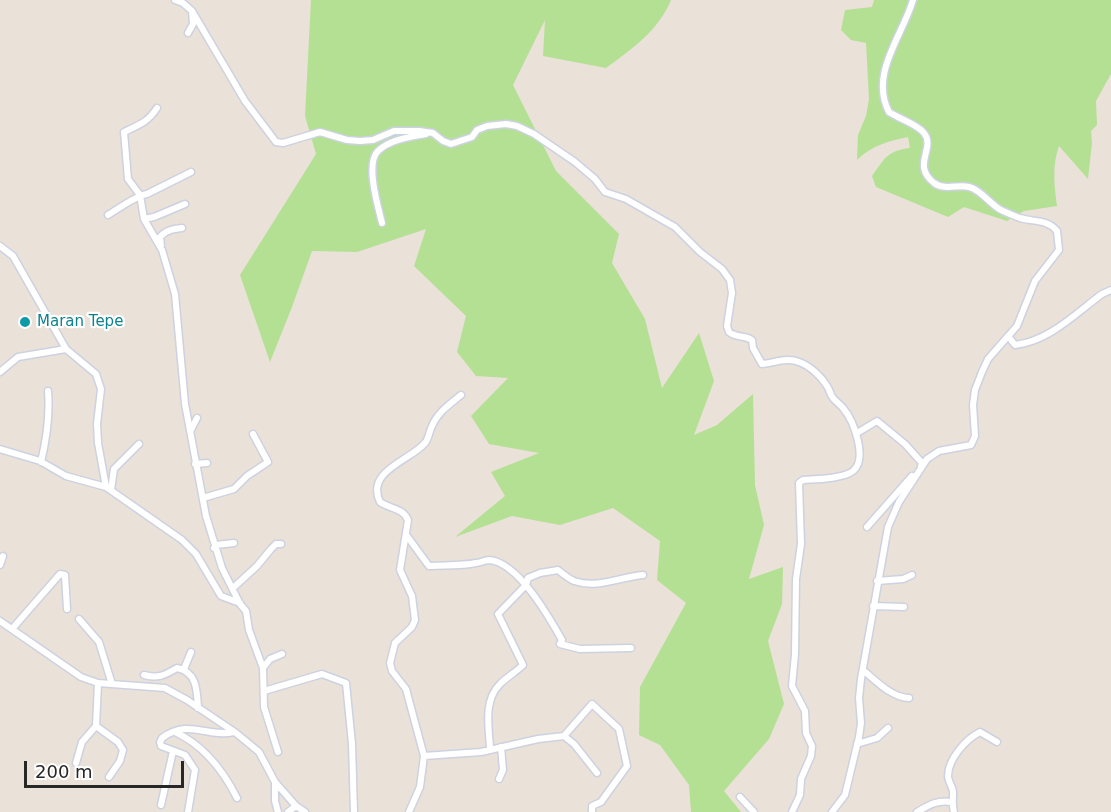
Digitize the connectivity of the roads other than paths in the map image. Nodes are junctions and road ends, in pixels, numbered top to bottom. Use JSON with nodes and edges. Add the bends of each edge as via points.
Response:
{"nodes":[{"id":1,"x":175,"y":0,"type":"edge"},
{"id":2,"x":913,"y":0,"type":"edge"},
{"id":3,"x":192,"y":11,"type":"junction"},
{"id":4,"x":188,"y":33,"type":"dead end"},
{"id":5,"x":157,"y":108,"type":"dead end"},
{"id":6,"x":433,"y":133,"type":"junction"},
{"id":7,"x":191,"y":172,"type":"dead end"},
{"id":8,"x":140,"y":195,"type":"junction"},
{"id":9,"x":185,"y":204,"type":"dead end"},
{"id":10,"x":108,"y":215,"type":"dead end"},
{"id":11,"x":144,"y":219,"type":"junction"},
{"id":12,"x":382,"y":223,"type":"dead end"},
{"id":13,"x":182,"y":228,"type":"dead end"},
{"id":14,"x":0,"y":246,"type":"edge"},
{"id":15,"x":162,"y":250,"type":"junction"},
{"id":16,"x":1111,"y":290,"type":"edge"},
{"id":17,"x":1008,"y":336,"type":"junction"},
{"id":18,"x":66,"y":349,"type":"junction"},
{"id":19,"x":0,"y":372,"type":"edge"},
{"id":20,"x":48,"y":391,"type":"dead end"},
{"id":21,"x":461,"y":395,"type":"dead end"},
{"id":22,"x":197,"y":418,"type":"dead end"},
{"id":23,"x":190,"y":433,"type":"junction"},
{"id":24,"x":857,"y":433,"type":"junction"},
{"id":25,"x":253,"y":434,"type":"dead end"},
{"id":26,"x":139,"y":444,"type":"dead end"},
{"id":27,"x":0,"y":449,"type":"edge"},
{"id":28,"x":41,"y":462,"type":"junction"},
{"id":29,"x":207,"y":463,"type":"dead end"},
{"id":30,"x":195,"y":464,"type":"junction"},
{"id":31,"x":923,"y":464,"type":"junction"},
{"id":32,"x":108,"y":488,"type":"junction"},
{"id":33,"x":203,"y":498,"type":"junction"},
{"id":34,"x":867,"y":527,"type":"dead end"},
{"id":35,"x":407,"y":536,"type":"junction"},
{"id":36,"x":234,"y":543,"type":"dead end"},
{"id":37,"x":281,"y":544,"type":"dead end"},
{"id":38,"x":214,"y":548,"type":"junction"},
{"id":39,"x":3,"y":556,"type":"dead end"},
{"id":40,"x":0,"y":565,"type":"edge"},
{"id":41,"x":643,"y":575,"type":"dead end"},
{"id":42,"x":912,"y":575,"type":"dead end"},
{"id":43,"x":877,"y":581,"type":"junction"},
{"id":44,"x":525,"y":585,"type":"junction"},
{"id":45,"x":233,"y":588,"type":"junction"},
{"id":46,"x":240,"y":604,"type":"junction"},
{"id":47,"x":873,"y":606,"type":"junction"},
{"id":48,"x":904,"y":607,"type":"dead end"},
{"id":49,"x":67,"y":609,"type":"dead end"},
{"id":50,"x":79,"y":619,"type":"dead end"},
{"id":51,"x":0,"y":622,"type":"edge"},
{"id":52,"x":12,"y":629,"type":"junction"},
{"id":53,"x":631,"y":648,"type":"dead end"},
{"id":54,"x":190,"y":652,"type":"dead end"},
{"id":55,"x":282,"y":654,"type":"dead end"},
{"id":56,"x":263,"y":668,"type":"junction"},
{"id":57,"x":184,"y":669,"type":"junction"},
{"id":58,"x":863,"y":670,"type":"junction"},
{"id":59,"x":144,"y":675,"type":"dead end"},
{"id":60,"x":98,"y":683,"type":"junction"},
{"id":61,"x":112,"y":684,"type":"junction"},
{"id":62,"x":264,"y":691,"type":"junction"},
{"id":63,"x":909,"y":698,"type":"dead end"},
{"id":64,"x":198,"y":708,"type":"junction"},
{"id":65,"x":96,"y":726,"type":"junction"},
{"id":66,"x":888,"y":728,"type":"dead end"},
{"id":67,"x":174,"y":732,"type":"junction"},
{"id":68,"x":234,"y":732,"type":"junction"},
{"id":69,"x":564,"y":736,"type":"junction"},
{"id":70,"x":997,"y":742,"type":"dead end"},
{"id":71,"x":857,"y":744,"type":"junction"},
{"id":72,"x":501,"y":747,"type":"junction"},
{"id":73,"x":490,"y":749,"type":"junction"},
{"id":74,"x":173,"y":751,"type":"junction"},
{"id":75,"x":278,"y":752,"type":"dead end"},
{"id":76,"x":424,"y":756,"type":"junction"},
{"id":77,"x":76,"y":763,"type":"dead end"},
{"id":78,"x":597,"y":773,"type":"dead end"},
{"id":79,"x":109,"y":777,"type":"dead end"},
{"id":80,"x":499,"y":779,"type":"dead end"},
{"id":81,"x":275,"y":782,"type":"junction"},
{"id":82,"x":740,"y":797,"type":"dead end"},
{"id":83,"x":237,"y":798,"type":"dead end"},
{"id":84,"x":951,"y":802,"type":"junction"},
{"id":85,"x":161,"y":805,"type":"dead end"},
{"id":86,"x":296,"y":806,"type":"junction"},
{"id":87,"x":835,"y":811,"type":"edge"},
{"id":88,"x":188,"y":812,"type":"edge"},
{"id":89,"x":278,"y":812,"type":"edge"},
{"id":90,"x":288,"y":812,"type":"edge"},
{"id":91,"x":305,"y":812,"type":"edge"},
{"id":92,"x":354,"y":812,"type":"edge"},
{"id":93,"x":409,"y":812,"type":"edge"},
{"id":94,"x":592,"y":812,"type":"edge"},
{"id":95,"x":754,"y":812,"type":"edge"},
{"id":96,"x":792,"y":812,"type":"edge"},
{"id":97,"x":917,"y":812,"type":"edge"},
{"id":98,"x":954,"y":812,"type":"edge"}],
"edges":[{"from":1,"to":3,"type":"street"},
{"from":2,"to":17,"type":"street","via":[[886,66],[882,94],[889,112],[926,135],[923,170],[940,186],[968,186],[996,208],[1021,218],[1044,221],[1057,231],[1059,250],[1035,281],[1017,326]]},
{"from":3,"to":4,"type":"street","via":[[193,24]]},
{"from":3,"to":6,"type":"street","via":[[244,101],[276,142],[320,132],[360,141],[394,131]]},
{"from":5,"to":8,"type":"street","via":[[143,124],[124,132],[128,178]]},
{"from":6,"to":12,"type":"street","via":[[389,143],[377,152],[372,162]]},
{"from":6,"to":24,"type":"street","via":[[451,144],[472,137],[487,126],[517,126],[575,162],[605,192],[626,199],[675,227],[730,280],[729,332],[752,340],[762,364],[798,361],[814,371],[843,407]]},
{"from":7,"to":8,"type":"street"},
{"from":8,"to":10,"type":"street"},
{"from":8,"to":11,"type":"street"},
{"from":9,"to":11,"type":"street"},
{"from":11,"to":15,"type":"street"},
{"from":13,"to":15,"type":"street","via":[[169,230],[160,237]]},
{"from":14,"to":18,"type":"street","via":[[13,256]]},
{"from":15,"to":23,"type":"street","via":[[175,294]]},
{"from":16,"to":17,"type":"street","via":[[1043,338],[1015,345]]},
{"from":17,"to":31,"type":"street","via":[[988,359],[975,390],[975,436],[971,445],[939,451]]},
{"from":18,"to":19,"type":"street","via":[[18,357]]},
{"from":18,"to":32,"type":"street","via":[[96,374],[101,389],[98,443]]},
{"from":20,"to":28,"type":"street","via":[[48,436]]},
{"from":21,"to":35,"type":"street","via":[[432,424],[423,446],[392,466],[377,490],[380,502],[405,513]]},
{"from":22,"to":23,"type":"street"},
{"from":23,"to":30,"type":"street"},
{"from":24,"to":31,"type":"street","via":[[877,421]]},
{"from":24,"to":96,"type":"street","via":[[861,456],[852,472],[799,483],[801,544],[795,579],[792,686],[805,711],[806,732],[812,746]]},
{"from":25,"to":33,"type":"street","via":[[268,462],[234,489]]},
{"from":26,"to":32,"type":"street","via":[[114,469]]},
{"from":27,"to":28,"type":"street"},
{"from":28,"to":32,"type":"street","via":[[66,476]]},
{"from":29,"to":30,"type":"street"},
{"from":30,"to":33,"type":"street"},
{"from":31,"to":34,"type":"street"},
{"from":31,"to":43,"type":"street","via":[[899,501],[888,527]]},
{"from":32,"to":46,"type":"street","via":[[182,540],[196,554],[221,596]]},
{"from":33,"to":38,"type":"street"},
{"from":35,"to":44,"type":"street","via":[[429,566],[489,560],[508,568]]},
{"from":35,"to":76,"type":"street","via":[[400,570],[412,596],[415,620],[395,643],[390,663],[406,688]]},
{"from":36,"to":38,"type":"street"},
{"from":37,"to":45,"type":"street","via":[[270,549]]},
{"from":38,"to":45,"type":"street"},
{"from":39,"to":40,"type":"street"},
{"from":41,"to":44,"type":"street","via":[[601,584],[573,581],[558,570],[528,578]]},
{"from":42,"to":43,"type":"street"},
{"from":43,"to":47,"type":"street"},
{"from":44,"to":53,"type":"street","via":[[544,609],[562,640],[560,644],[580,649]]},
{"from":44,"to":73,"type":"street","via":[[498,614],[523,665],[492,694]]},
{"from":45,"to":46,"type":"street"},
{"from":46,"to":56,"type":"street","via":[[246,611]]},
{"from":47,"to":48,"type":"street"},
{"from":47,"to":58,"type":"street"},
{"from":49,"to":52,"type":"street","via":[[65,575],[60,574]]},
{"from":50,"to":61,"type":"street","via":[[99,642]]},
{"from":51,"to":52,"type":"street"},
{"from":52,"to":60,"type":"street","via":[[75,675]]},
{"from":54,"to":57,"type":"street"},
{"from":55,"to":56,"type":"street","via":[[270,659]]},
{"from":56,"to":62,"type":"street"},
{"from":57,"to":59,"type":"street","via":[[154,678]]},
{"from":57,"to":64,"type":"street","via":[[195,679]]},
{"from":58,"to":63,"type":"street","via":[[885,688]]},
{"from":58,"to":71,"type":"street"},
{"from":60,"to":61,"type":"street"},
{"from":60,"to":65,"type":"street"},
{"from":61,"to":64,"type":"street","via":[[165,688]]},
{"from":62,"to":75,"type":"street","via":[[264,707]]},
{"from":62,"to":92,"type":"street","via":[[322,674],[346,683]]},
{"from":64,"to":68,"type":"street"},
{"from":65,"to":77,"type":"street","via":[[82,742]]},
{"from":65,"to":79,"type":"street","via":[[123,750]]},
{"from":66,"to":71,"type":"street","via":[[877,738]]},
{"from":67,"to":68,"type":"street","via":[[187,728]]},
{"from":67,"to":74,"type":"street","via":[[163,736],[160,742]]},
{"from":67,"to":83,"type":"street","via":[[202,749]]},
{"from":68,"to":81,"type":"street","via":[[259,752]]},
{"from":69,"to":72,"type":"street"},
{"from":69,"to":78,"type":"street"},
{"from":69,"to":94,"type":"street","via":[[592,704],[619,729],[627,766],[601,802],[592,806]]},
{"from":70,"to":84,"type":"street","via":[[981,732],[971,736],[954,757],[948,774],[954,792]]},
{"from":71,"to":87,"type":"street","via":[[845,795]]},
{"from":72,"to":73,"type":"street"},
{"from":72,"to":80,"type":"street","via":[[503,770]]},
{"from":73,"to":76,"type":"street"},
{"from":74,"to":85,"type":"street"},
{"from":74,"to":88,"type":"street","via":[[185,755],[195,770]]},
{"from":76,"to":93,"type":"street","via":[[420,787]]},
{"from":81,"to":86,"type":"street"},
{"from":81,"to":89,"type":"street"},
{"from":82,"to":95,"type":"street"},
{"from":84,"to":97,"type":"street","via":[[934,802]]},
{"from":84,"to":98,"type":"street"},
{"from":86,"to":90,"type":"street"},
{"from":86,"to":91,"type":"street"}]}
